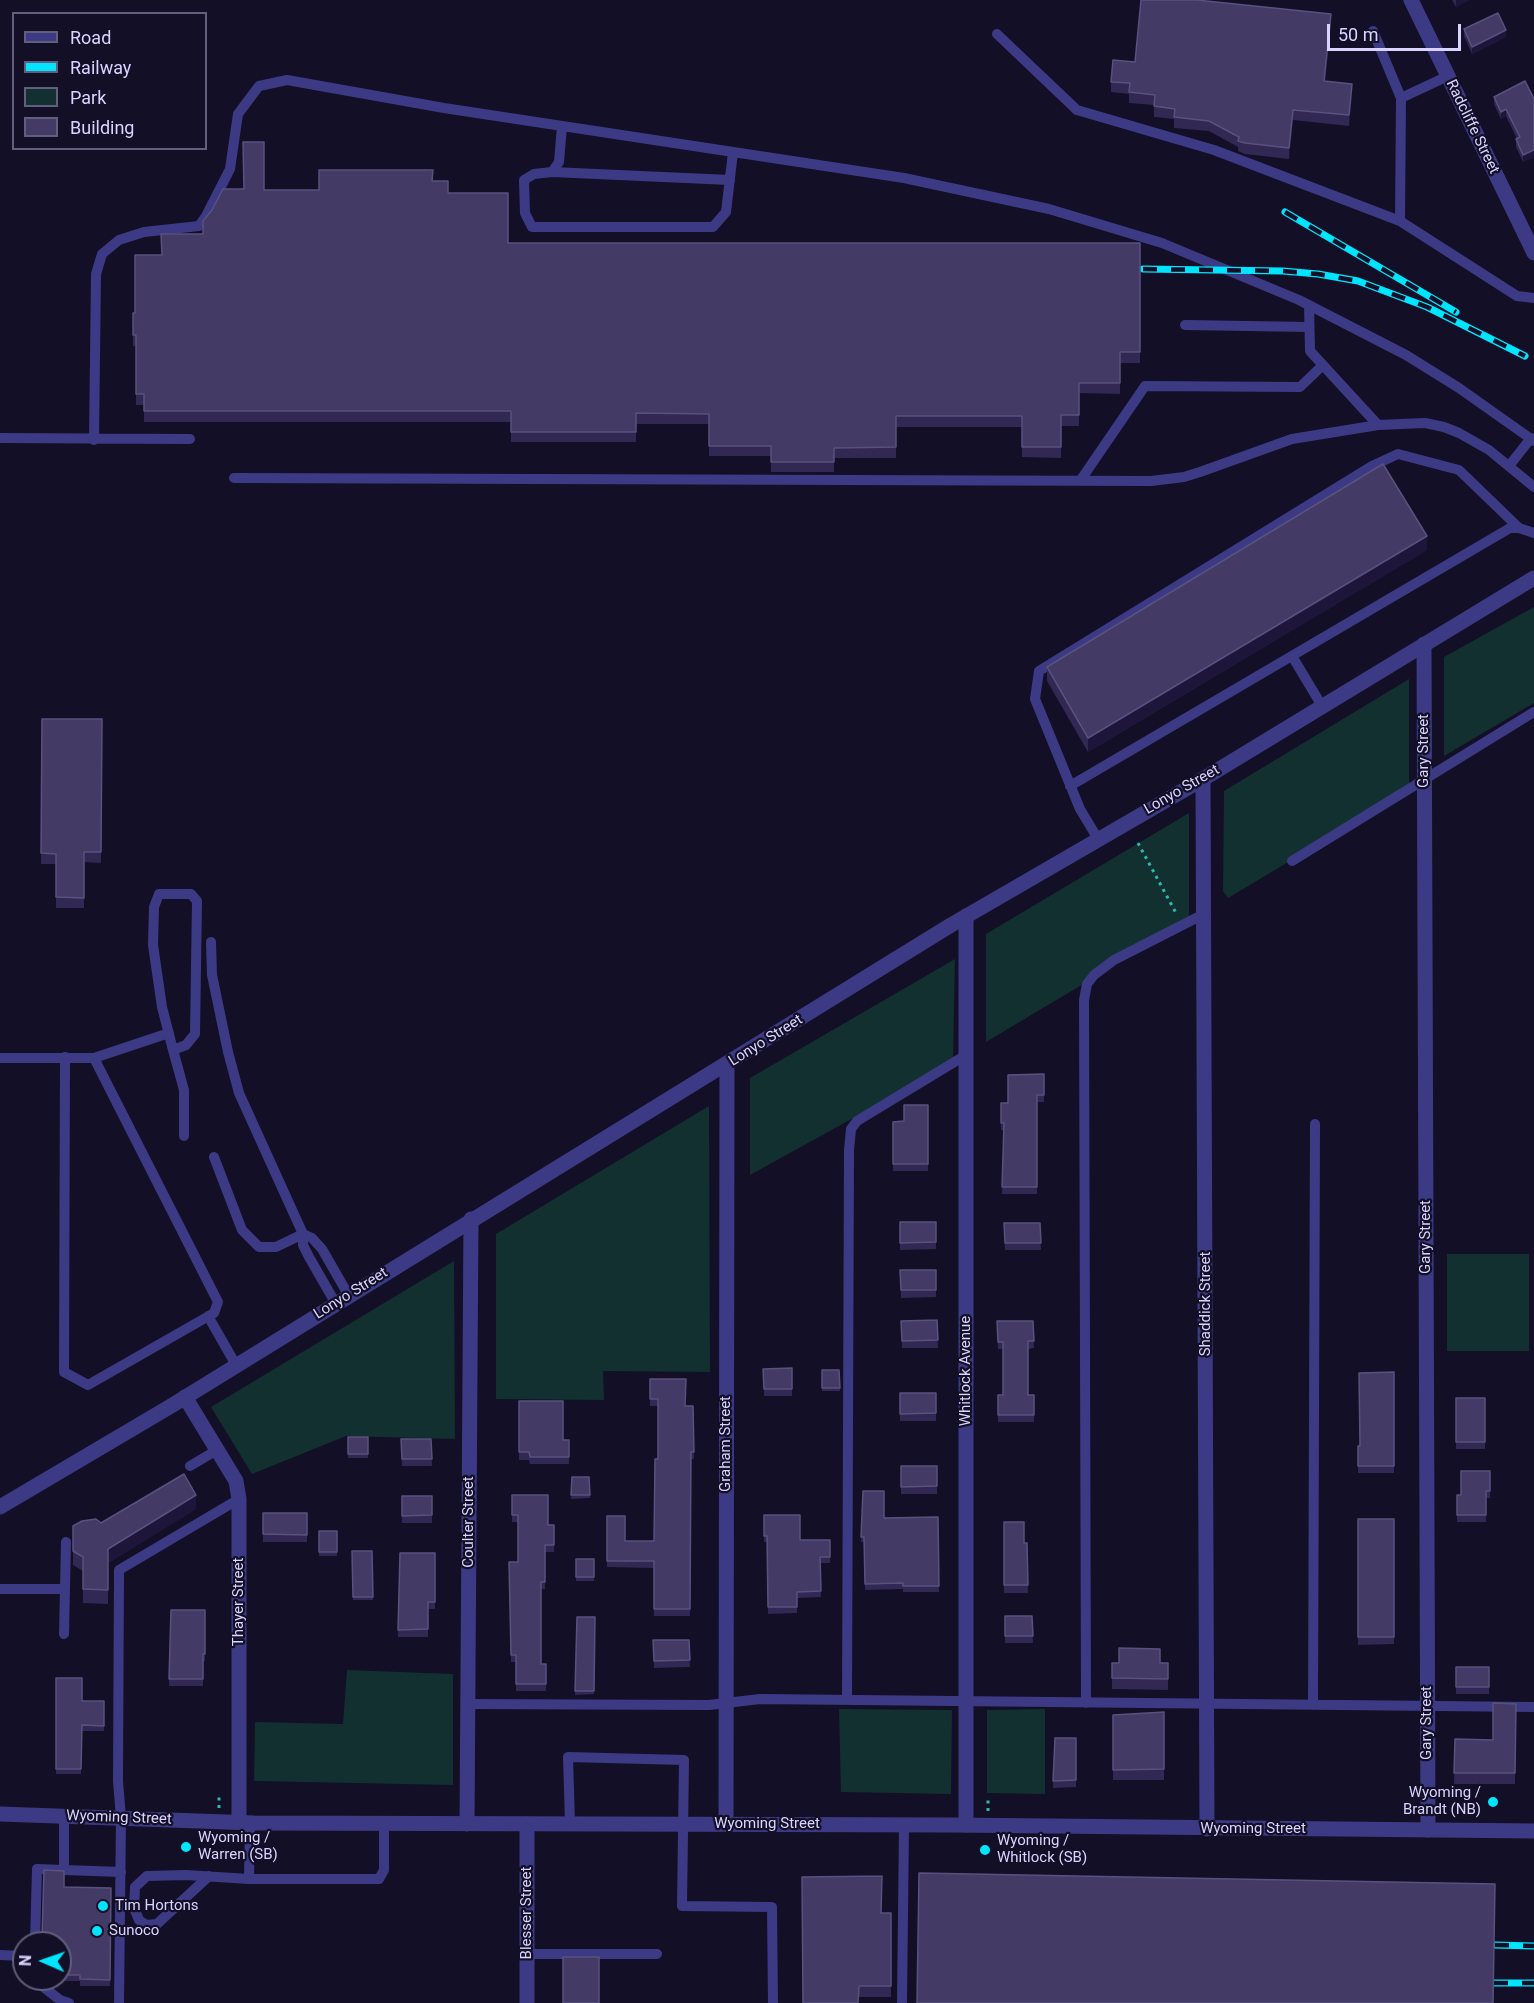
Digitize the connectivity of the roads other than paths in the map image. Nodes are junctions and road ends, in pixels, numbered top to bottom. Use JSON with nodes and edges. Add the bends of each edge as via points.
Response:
{"nodes":[{"id":1,"x":1411,"y":0,"type":"edge"},
{"id":2,"x":1373,"y":31,"type":"dead end"},
{"id":3,"x":997,"y":34,"type":"dead end"},
{"id":4,"x":1448,"y":76,"type":"junction"},
{"id":5,"x":1401,"y":98,"type":"junction"},
{"id":6,"x":562,"y":126,"type":"junction"},
{"id":7,"x":733,"y":152,"type":"junction"},
{"id":8,"x":552,"y":172,"type":"junction"},
{"id":9,"x":730,"y":180,"type":"junction"},
{"id":10,"x":1400,"y":221,"type":"junction"},
{"id":11,"x":1534,"y":254,"type":"edge"},
{"id":12,"x":1534,"y":298,"type":"edge"},
{"id":13,"x":1309,"y":305,"type":"junction"},
{"id":14,"x":1185,"y":325,"type":"dead end"},
{"id":15,"x":1309,"y":327,"type":"junction"},
{"id":16,"x":1323,"y":365,"type":"junction"},
{"id":17,"x":1378,"y":425,"type":"junction"},
{"id":18,"x":0,"y":438,"type":"edge"},
{"id":19,"x":1532,"y":439,"type":"edge"},
{"id":20,"x":94,"y":440,"type":"junction"},
{"id":21,"x":190,"y":440,"type":"dead end"},
{"id":22,"x":1509,"y":466,"type":"junction"},
{"id":23,"x":234,"y":478,"type":"dead end"},
{"id":24,"x":1080,"y":481,"type":"junction"},
{"id":25,"x":1534,"y":487,"type":"edge"},
{"id":26,"x":1520,"y":528,"type":"junction"},
{"id":27,"x":1534,"y":533,"type":"edge"},
{"id":28,"x":1534,"y":578,"type":"edge"},
{"id":29,"x":1424,"y":645,"type":"junction"},
{"id":30,"x":1292,"y":656,"type":"junction"},
{"id":31,"x":1322,"y":706,"type":"junction"},
{"id":32,"x":1534,"y":712,"type":"edge"},
{"id":33,"x":1203,"y":779,"type":"junction"},
{"id":34,"x":1424,"y":780,"type":"junction"},
{"id":35,"x":1070,"y":786,"type":"junction"},
{"id":36,"x":1098,"y":839,"type":"junction"},
{"id":37,"x":1292,"y":861,"type":"dead end"},
{"id":38,"x":1204,"y":914,"type":"junction"},
{"id":39,"x":966,"y":916,"type":"junction"},
{"id":40,"x":211,"y":942,"type":"dead end"},
{"id":41,"x":169,"y":1033,"type":"junction"},
{"id":42,"x":173,"y":1050,"type":"junction"},
{"id":43,"x":966,"y":1055,"type":"junction"},
{"id":44,"x":64,"y":1057,"type":"junction"},
{"id":45,"x":0,"y":1058,"type":"edge"},
{"id":46,"x":94,"y":1058,"type":"junction"},
{"id":47,"x":727,"y":1065,"type":"junction"},
{"id":48,"x":1315,"y":1124,"type":"dead end"},
{"id":49,"x":184,"y":1136,"type":"dead end"},
{"id":50,"x":214,"y":1157,"type":"dead end"},
{"id":51,"x":471,"y":1219,"type":"junction"},
{"id":52,"x":303,"y":1234,"type":"junction"},
{"id":53,"x":343,"y":1300,"type":"junction"},
{"id":54,"x":207,"y":1316,"type":"junction"},
{"id":55,"x":236,"y":1365,"type":"junction"},
{"id":56,"x":185,"y":1397,"type":"junction"},
{"id":57,"x":217,"y":1450,"type":"junction"},
{"id":58,"x":189,"y":1466,"type":"dead end"},
{"id":59,"x":239,"y":1499,"type":"junction"},
{"id":60,"x":0,"y":1508,"type":"edge"},
{"id":61,"x":66,"y":1542,"type":"dead end"},
{"id":62,"x":0,"y":1589,"type":"edge"},
{"id":63,"x":65,"y":1589,"type":"junction"},
{"id":64,"x":64,"y":1634,"type":"dead end"},
{"id":65,"x":847,"y":1700,"type":"junction"},
{"id":66,"x":726,"y":1702,"type":"junction"},
{"id":67,"x":966,"y":1702,"type":"junction"},
{"id":68,"x":1086,"y":1703,"type":"junction"},
{"id":69,"x":468,"y":1704,"type":"junction"},
{"id":70,"x":1207,"y":1704,"type":"junction"},
{"id":71,"x":1313,"y":1705,"type":"junction"},
{"id":72,"x":1428,"y":1705,"type":"junction"},
{"id":73,"x":1534,"y":1707,"type":"edge"},
{"id":74,"x":0,"y":1814,"type":"edge"},
{"id":75,"x":64,"y":1816,"type":"junction"},
{"id":76,"x":121,"y":1818,"type":"junction"},
{"id":77,"x":244,"y":1822,"type":"junction"},
{"id":78,"x":384,"y":1824,"type":"junction"},
{"id":79,"x":467,"y":1824,"type":"junction"},
{"id":80,"x":527,"y":1824,"type":"junction"},
{"id":81,"x":570,"y":1824,"type":"junction"},
{"id":82,"x":726,"y":1824,"type":"junction"},
{"id":83,"x":683,"y":1825,"type":"junction"},
{"id":84,"x":904,"y":1825,"type":"junction"},
{"id":85,"x":966,"y":1826,"type":"junction"},
{"id":86,"x":1207,"y":1828,"type":"junction"},
{"id":87,"x":1428,"y":1830,"type":"junction"},
{"id":88,"x":1534,"y":1831,"type":"edge"},
{"id":89,"x":64,"y":1870,"type":"junction"},
{"id":90,"x":121,"y":1872,"type":"junction"},
{"id":91,"x":209,"y":1876,"type":"junction"},
{"id":92,"x":249,"y":1879,"type":"junction"},
{"id":93,"x":35,"y":1931,"type":"edge"},
{"id":94,"x":527,"y":1954,"type":"junction"},
{"id":95,"x":657,"y":1954,"type":"dead end"},
{"id":96,"x":48,"y":1991,"type":"edge"},
{"id":97,"x":69,"y":2003,"type":"edge"},
{"id":98,"x":119,"y":2003,"type":"edge"},
{"id":99,"x":527,"y":2003,"type":"edge"},
{"id":100,"x":773,"y":2003,"type":"edge"},
{"id":101,"x":902,"y":2003,"type":"edge"}],
"edges":[{"from":1,"to":4,"type":"street","name":"Radcliffe Street"},
{"from":2,"to":5,"type":"lane"},
{"from":3,"to":10,"type":"lane","via":[[1077,110],[1214,150]]},
{"from":4,"to":5,"type":"lane"},
{"from":4,"to":11,"type":"street","name":"Radcliffe Street"},
{"from":5,"to":10,"type":"lane"},
{"from":6,"to":7,"type":"lane"},
{"from":6,"to":8,"type":"lane","via":[[559,162]]},
{"from":6,"to":20,"type":"lane","via":[[287,80],[258,86],[238,114],[230,169],[199,226],[144,231],[119,240],[102,254],[96,274]]},
{"from":7,"to":9,"type":"lane"},
{"from":7,"to":13,"type":"lane","via":[[904,178],[1049,210],[1162,243]]},
{"from":8,"to":9,"type":"lane"},
{"from":8,"to":9,"type":"lane","via":[[534,174],[524,180],[525,213],[532,227],[713,227],[726,212]]},
{"from":10,"to":12,"type":"lane","via":[[1516,296]]},
{"from":13,"to":15,"type":"lane"},
{"from":13,"to":19,"type":"lane","via":[[1406,355]]},
{"from":14,"to":15,"type":"lane"},
{"from":15,"to":16,"type":"lane","via":[[1310,351]]},
{"from":16,"to":17,"type":"lane"},
{"from":16,"to":24,"type":"lane","via":[[1300,387],[1145,386]]},
{"from":17,"to":22,"type":"lane","via":[[1425,423],[1444,427],[1460,433]]},
{"from":17,"to":24,"type":"lane","via":[[1292,439],[1184,477]]},
{"from":18,"to":20,"type":"lane"},
{"from":19,"to":22,"type":"lane"},
{"from":20,"to":21,"type":"lane"},
{"from":22,"to":25,"type":"lane"},
{"from":23,"to":24,"type":"lane"},
{"from":26,"to":27,"type":"lane"},
{"from":26,"to":30,"type":"lane","via":[[1510,528]]},
{"from":26,"to":35,"type":"lane","via":[[1459,470],[1398,454],[1372,466],[1039,671],[1035,699]]},
{"from":28,"to":29,"type":"street","name":"Lonyo Street"},
{"from":29,"to":31,"type":"street","name":"Lonyo Street"},
{"from":29,"to":34,"type":"street","name":"Gary Street"},
{"from":30,"to":31,"type":"lane"},
{"from":30,"to":35,"type":"lane"},
{"from":31,"to":33,"type":"street","name":"Lonyo Street"},
{"from":32,"to":34,"type":"lane"},
{"from":33,"to":36,"type":"street","name":"Lonyo Street"},
{"from":33,"to":38,"type":"street","name":"Shaddick Street"},
{"from":34,"to":37,"type":"lane"},
{"from":34,"to":72,"type":"street","name":"Gary Street"},
{"from":35,"to":36,"type":"lane"},
{"from":36,"to":39,"type":"street","name":"Lonyo Street"},
{"from":38,"to":68,"type":"lane","via":[[1114,960],[1087,984],[1084,1000]]},
{"from":38,"to":70,"type":"street","name":"Shaddick Street"},
{"from":39,"to":43,"type":"street","name":"Whitlock Avenue"},
{"from":39,"to":47,"type":"street","name":"Lonyo Street"},
{"from":40,"to":52,"type":"lane","via":[[212,975],[239,1093]]},
{"from":41,"to":42,"type":"lane"},
{"from":41,"to":42,"type":"lane","via":[[153,945],[154,907],[159,894],[191,894],[197,901],[195,1034],[186,1045]]},
{"from":41,"to":46,"type":"lane"},
{"from":42,"to":49,"type":"lane","via":[[184,1090]]},
{"from":43,"to":65,"type":"lane","via":[[856,1121],[851,1129]]},
{"from":43,"to":67,"type":"street","name":"Whitlock Avenue"},
{"from":44,"to":45,"type":"lane"},
{"from":44,"to":46,"type":"lane"},
{"from":44,"to":54,"type":"lane","via":[[64,1372],[88,1384]]},
{"from":46,"to":54,"type":"lane","via":[[218,1302],[214,1313]]},
{"from":47,"to":51,"type":"street","name":"Lonyo Street"},
{"from":47,"to":66,"type":"street","name":"Graham Street"},
{"from":48,"to":71,"type":"lane"},
{"from":50,"to":52,"type":"lane","via":[[242,1230],[259,1247],[276,1247]]},
{"from":51,"to":53,"type":"street","name":"Lonyo Street"},
{"from":51,"to":69,"type":"street","name":"Coulter Street"},
{"from":52,"to":53,"type":"lane","via":[[322,1249]]},
{"from":53,"to":55,"type":"street","name":"Lonyo Street"},
{"from":54,"to":55,"type":"lane"},
{"from":55,"to":56,"type":"street","name":"Lonyo Street"},
{"from":56,"to":57,"type":"street","name":"Thayer Street"},
{"from":56,"to":60,"type":"street","name":"Lonyo Street"},
{"from":57,"to":58,"type":"lane"},
{"from":57,"to":59,"type":"street","name":"Thayer Street","via":[[236,1481]]},
{"from":59,"to":76,"type":"lane","via":[[119,1570]]},
{"from":59,"to":77,"type":"street","name":"Thayer Street"},
{"from":61,"to":63,"type":"lane"},
{"from":62,"to":63,"type":"lane"},
{"from":63,"to":64,"type":"lane"},
{"from":65,"to":66,"type":"lane"},
{"from":65,"to":67,"type":"lane"},
{"from":66,"to":69,"type":"lane","via":[[709,1706]]},
{"from":66,"to":82,"type":"street","name":"Graham Street"},
{"from":67,"to":68,"type":"lane"},
{"from":67,"to":85,"type":"street","name":"Whitlock Avenue"},
{"from":68,"to":70,"type":"lane"},
{"from":69,"to":79,"type":"street","name":"Coulter Street"},
{"from":70,"to":71,"type":"lane"},
{"from":70,"to":86,"type":"street","name":"Shaddick Street"},
{"from":71,"to":72,"type":"lane"},
{"from":72,"to":73,"type":"lane"},
{"from":72,"to":87,"type":"street","name":"Gary Street"},
{"from":74,"to":75,"type":"street","name":"Wyoming Street"},
{"from":75,"to":76,"type":"street","name":"Wyoming Street"},
{"from":75,"to":89,"type":"lane"},
{"from":76,"to":77,"type":"street","name":"Wyoming Street"},
{"from":76,"to":90,"type":"lane"},
{"from":77,"to":78,"type":"street","name":"Wyoming Street"},
{"from":77,"to":92,"type":"lane"},
{"from":78,"to":79,"type":"street","name":"Wyoming Street"},
{"from":78,"to":92,"type":"lane","via":[[384,1870],[379,1879]]},
{"from":79,"to":80,"type":"street","name":"Wyoming Street"},
{"from":80,"to":81,"type":"street","name":"Wyoming Street"},
{"from":80,"to":94,"type":"street","name":"Blesser Street"},
{"from":81,"to":83,"type":"street","name":"Wyoming Street"},
{"from":81,"to":83,"type":"lane","via":[[568,1757],[684,1760]]},
{"from":82,"to":83,"type":"street","name":"Wyoming Street"},
{"from":82,"to":84,"type":"street","name":"Wyoming Street"},
{"from":83,"to":100,"type":"lane","via":[[682,1906],[772,1907]]},
{"from":84,"to":85,"type":"street","name":"Wyoming Street"},
{"from":84,"to":101,"type":"lane"},
{"from":85,"to":86,"type":"street","name":"Wyoming Street"},
{"from":86,"to":87,"type":"street","name":"Wyoming Street"},
{"from":87,"to":88,"type":"street","name":"Wyoming Street"},
{"from":89,"to":90,"type":"lane"},
{"from":89,"to":93,"type":"lane","via":[[37,1869]]},
{"from":90,"to":98,"type":"lane"},
{"from":91,"to":91,"type":"lane","via":[[157,1924],[146,1925],[139,1920],[134,1908],[135,1887],[147,1876]]},
{"from":91,"to":92,"type":"lane"},
{"from":94,"to":95,"type":"lane"},
{"from":94,"to":99,"type":"street","name":"Blesser Street"},
{"from":96,"to":97,"type":"lane"}]}
